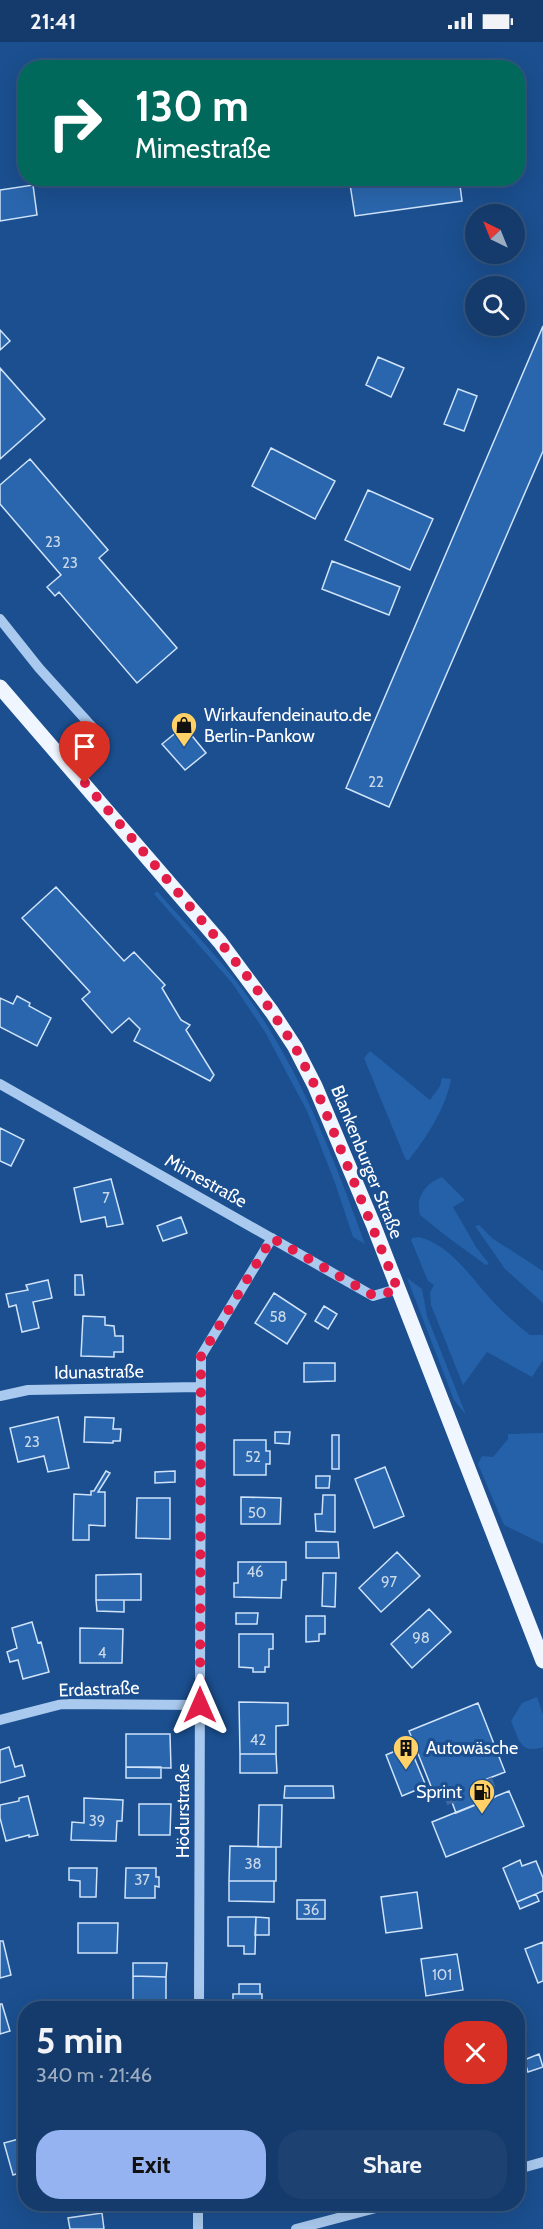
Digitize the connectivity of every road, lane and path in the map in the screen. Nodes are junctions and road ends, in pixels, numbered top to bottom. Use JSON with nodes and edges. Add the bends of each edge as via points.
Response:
{"nodes":[{"id":1,"x":0,"y":619,"type":"edge"},
{"id":2,"x":0,"y":687,"type":"edge"},
{"id":3,"x":104,"y":740,"type":"dead end"},
{"id":4,"x":0,"y":1084,"type":"edge"},
{"id":5,"x":272,"y":1238,"type":"junction"},
{"id":6,"x":398,"y":1290,"type":"junction"},
{"id":7,"x":199,"y":1387,"type":"junction"},
{"id":8,"x":0,"y":1396,"type":"edge"},
{"id":9,"x":543,"y":1661,"type":"edge"},
{"id":10,"x":200,"y":1705,"type":"junction"},
{"id":11,"x":0,"y":1720,"type":"edge"},
{"id":12,"x":199,"y":2001,"type":"edge"},
{"id":13,"x":543,"y":2162,"type":"edge"},
{"id":14,"x":525,"y":2167,"type":"edge"},
{"id":15,"x":198,"y":2211,"type":"edge"},
{"id":16,"x":364,"y":2211,"type":"edge"},
{"id":17,"x":198,"y":2229,"type":"edge"},
{"id":18,"x":296,"y":2229,"type":"edge"}],
"edges":[{"from":1,"to":3,"type":"street"},
{"from":2,"to":6,"type":"main road","name":"Blankenburger Straße","via":[[220,942],[272,1012],[315,1086]]},
{"from":4,"to":5,"type":"street","name":"Mimestraße"},
{"from":5,"to":6,"type":"street","name":"Mimestraße","via":[[374,1296]]},
{"from":5,"to":7,"type":"street","name":"Hödurstraße","via":[[201,1356]]},
{"from":6,"to":9,"type":"main road","name":"Blankenburger Straße"},
{"from":7,"to":8,"type":"street","name":"Idunastraße","via":[[28,1390]]},
{"from":7,"to":10,"type":"street","name":"Hödurstraße"},
{"from":10,"to":11,"type":"street","name":"Erdastraße","via":[[63,1704]]},
{"from":10,"to":12,"type":"street","name":"Hödurstraße"},
{"from":13,"to":14,"type":"street"},
{"from":15,"to":17,"type":"street"},
{"from":16,"to":18,"type":"street"}]}
